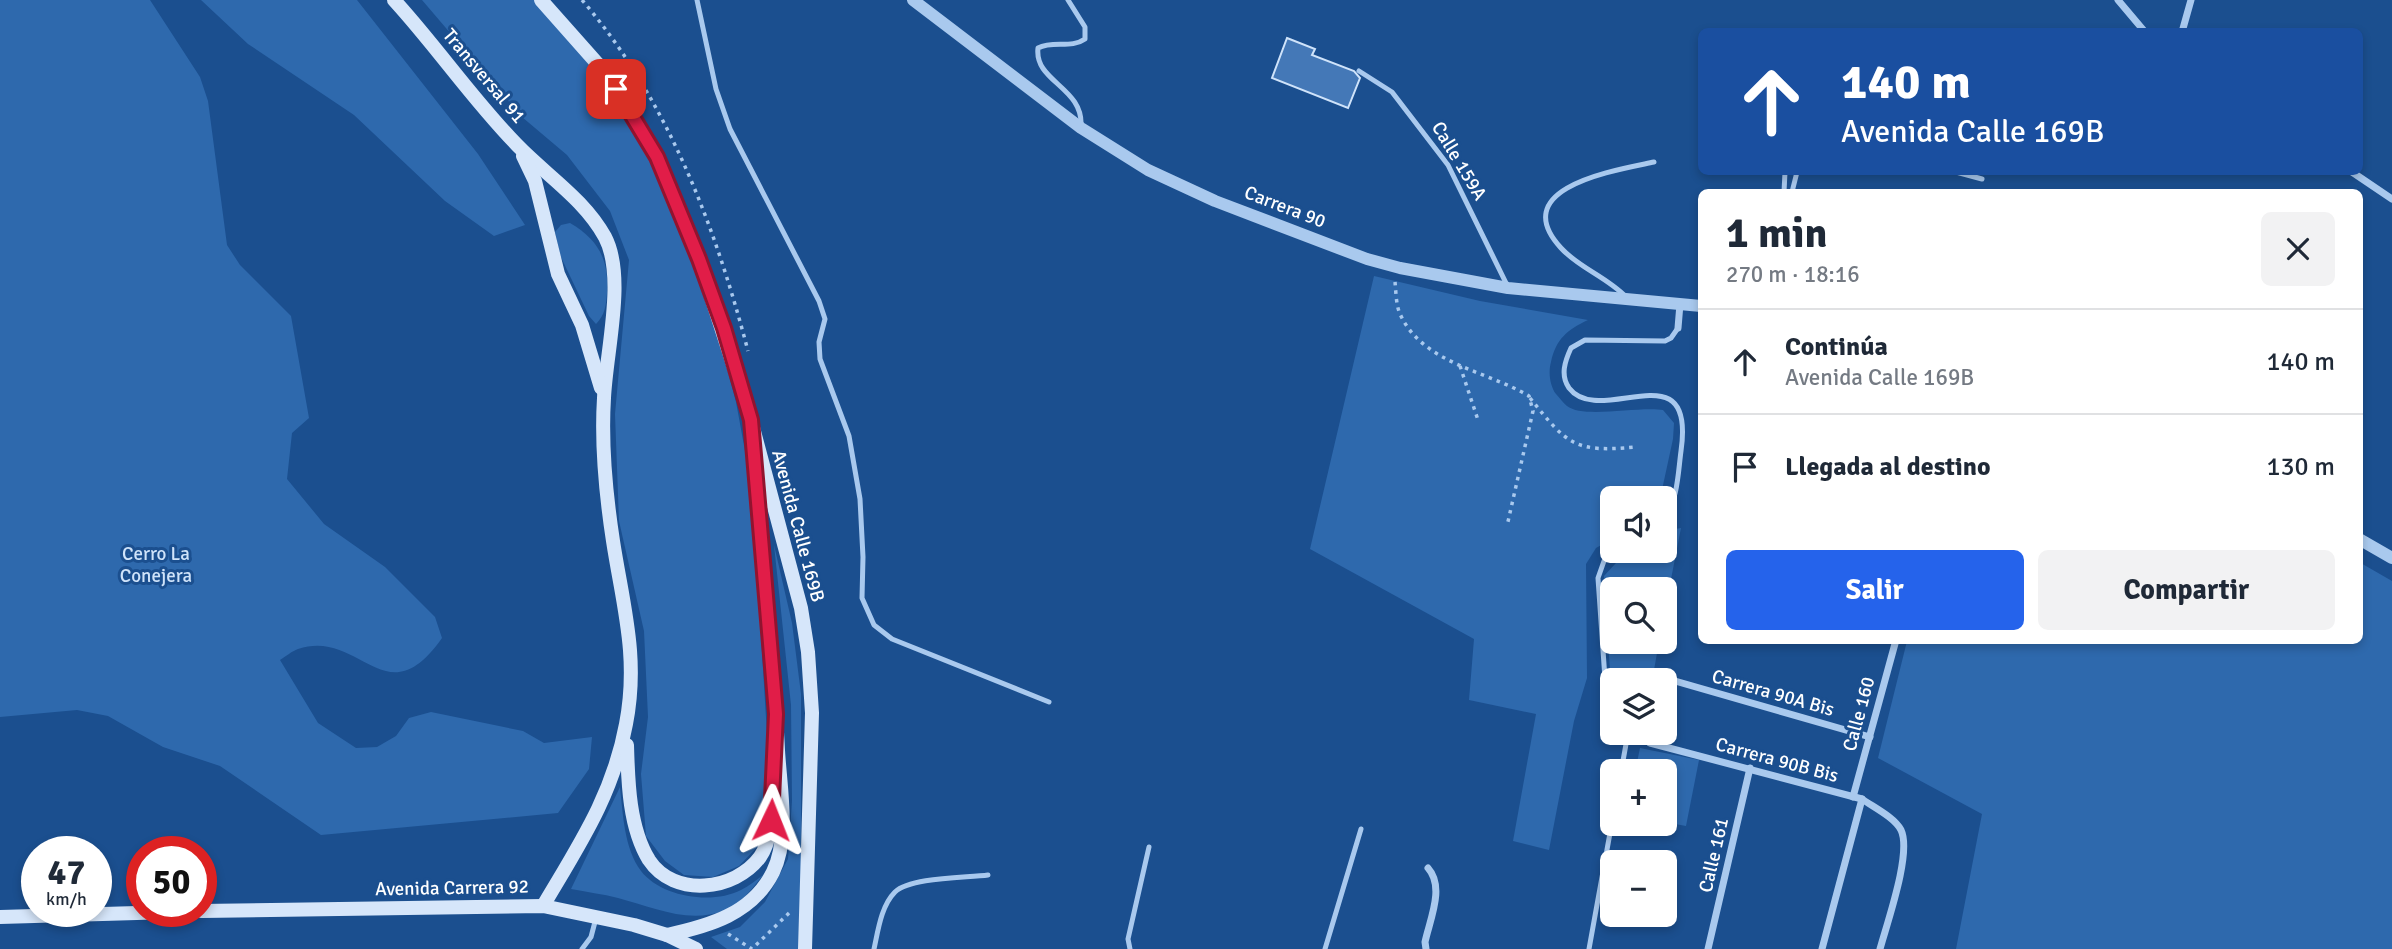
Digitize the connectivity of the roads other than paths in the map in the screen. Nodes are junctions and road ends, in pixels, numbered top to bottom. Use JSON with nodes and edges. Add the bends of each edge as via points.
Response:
{"nodes":[{"id":1,"x":394,"y":0,"type":"edge"},
{"id":2,"x":541,"y":0,"type":"edge"},
{"id":3,"x":697,"y":0,"type":"edge"},
{"id":4,"x":913,"y":0,"type":"edge"},
{"id":5,"x":1068,"y":0,"type":"edge"},
{"id":6,"x":2118,"y":0,"type":"edge"},
{"id":7,"x":2191,"y":0,"type":"edge"},
{"id":8,"x":2141,"y":28,"type":"edge"},
{"id":9,"x":2183,"y":28,"type":"edge"},
{"id":10,"x":1359,"y":71,"type":"dead end"},
{"id":11,"x":1081,"y":128,"type":"junction"},
{"id":12,"x":517,"y":145,"type":"junction"},
{"id":13,"x":1654,"y":162,"type":"dead end"},
{"id":14,"x":1967,"y":175,"type":"edge"},
{"id":15,"x":2356,"y":175,"type":"edge"},
{"id":16,"x":1982,"y":179,"type":"dead end"},
{"id":17,"x":2392,"y":199,"type":"edge"},
{"id":18,"x":1508,"y":288,"type":"junction"},
{"id":19,"x":1628,"y":299,"type":"junction"},
{"id":20,"x":1680,"y":304,"type":"junction"},
{"id":21,"x":1698,"y":306,"type":"edge"},
{"id":22,"x":1678,"y":327,"type":"joint"},
{"id":23,"x":604,"y":402,"type":"junction"},
{"id":24,"x":751,"y":420,"type":"junction"},
{"id":25,"x":1676,"y":486,"type":"edge"},
{"id":26,"x":2363,"y":542,"type":"edge"},
{"id":27,"x":2392,"y":558,"type":"edge"},
{"id":28,"x":1603,"y":563,"type":"edge"},
{"id":29,"x":1895,"y":644,"type":"edge"},
{"id":30,"x":1604,"y":668,"type":"edge"},
{"id":31,"x":1677,"y":682,"type":"edge"},
{"id":32,"x":1049,"y":702,"type":"dead end"},
{"id":33,"x":776,"y":714,"type":"junction"},
{"id":34,"x":627,"y":723,"type":"junction"},
{"id":35,"x":1870,"y":737,"type":"junction"},
{"id":36,"x":1658,"y":745,"type":"edge"},
{"id":37,"x":1750,"y":768,"type":"junction"},
{"id":38,"x":1858,"y":798,"type":"junction"},
{"id":39,"x":1361,"y":829,"type":"dead end"},
{"id":40,"x":1609,"y":836,"type":"edge"},
{"id":41,"x":1149,"y":847,"type":"dead end"},
{"id":42,"x":1428,"y":867,"type":"dead end"},
{"id":43,"x":988,"y":875,"type":"dead end"},
{"id":44,"x":543,"y":906,"type":"junction"},
{"id":45,"x":217,"y":911,"type":"edge"},
{"id":46,"x":126,"y":913,"type":"edge"},
{"id":47,"x":597,"y":915,"type":"junction"},
{"id":48,"x":0,"y":917,"type":"edge"},
{"id":49,"x":667,"y":935,"type":"junction"},
{"id":50,"x":582,"y":949,"type":"edge"},
{"id":51,"x":696,"y":949,"type":"edge"},
{"id":52,"x":805,"y":949,"type":"edge"},
{"id":53,"x":874,"y":949,"type":"edge"},
{"id":54,"x":1130,"y":949,"type":"edge"},
{"id":55,"x":1325,"y":949,"type":"edge"},
{"id":56,"x":1426,"y":949,"type":"edge"},
{"id":57,"x":1589,"y":949,"type":"edge"},
{"id":58,"x":1708,"y":949,"type":"edge"},
{"id":59,"x":1822,"y":949,"type":"edge"},
{"id":60,"x":1880,"y":949,"type":"edge"}],
"edges":[{"from":1,"to":12,"type":"main road","name":"Transversal 91"},
{"from":2,"to":24,"type":"main road","name":"Avenida Calle 169B","via":[[603,70],[657,157],[704,270]]},
{"from":3,"to":32,"type":"lane","via":[[716,89],[730,129],[825,319],[820,359],[849,436],[860,499],[862,598],[874,625],[892,639]]},
{"from":4,"to":11,"type":"street","name":"Carrera 90"},
{"from":5,"to":11,"type":"lane","via":[[1084,27],[1085,39],[1078,44],[1046,43],[1038,48],[1037,58],[1041,68],[1078,103]]},
{"from":6,"to":8,"type":"street"},
{"from":7,"to":9,"type":"street"},
{"from":10,"to":18,"type":"lane","name":"Calle 159A","via":[[1392,92],[1448,165]]},
{"from":11,"to":18,"type":"street","name":"Carrera 90","via":[[1148,170],[1214,201],[1367,259]]},
{"from":12,"to":23,"type":"main road","via":[[535,181],[558,274],[587,339]]},
{"from":12,"to":23,"type":"main road","via":[[583,206],[612,254],[615,292]]},
{"from":13,"to":19,"type":"lane","via":[[1589,176],[1564,188],[1551,202],[1546,217],[1550,234],[1562,249]]},
{"from":14,"to":16,"type":"lane"},
{"from":15,"to":17,"type":"street"},
{"from":18,"to":19,"type":"street","name":"Carrera 90"},
{"from":19,"to":20,"type":"street","name":"Carrera 90"},
{"from":20,"to":21,"type":"street","name":"Carrera 90"},
{"from":20,"to":22,"type":"street"},
{"from":22,"to":25,"type":"lane","via":[[1665,341],[1585,340],[1571,348],[1564,379],[1583,399],[1596,402],[1650,394],[1678,408],[1684,428]]},
{"from":23,"to":34,"type":"main road","via":[[607,498],[632,651]]},
{"from":24,"to":33,"type":"main road"},
{"from":24,"to":52,"type":"main road","name":"Avenida Calle 169B","via":[[801,608],[808,652],[812,713]]},
{"from":26,"to":27,"type":"street"},
{"from":28,"to":30,"type":"lane","via":[[1598,578]]},
{"from":29,"to":35,"type":"street","name":"Calle 160"},
{"from":31,"to":35,"type":"street","name":"Carrera 90A Bis"},
{"from":33,"to":34,"type":"main road","via":[[771,820],[762,855],[740,875],[706,886],[672,879],[649,859],[631,802]]},
{"from":33,"to":49,"type":"main road","via":[[782,812],[780,852],[773,872],[740,910],[710,924]]},
{"from":34,"to":44,"type":"main road","via":[[608,793]]},
{"from":35,"to":38,"type":"street","name":"Calle 160"},
{"from":36,"to":37,"type":"street","name":"Carrera 90B Bis"},
{"from":37,"to":38,"type":"street","name":"Carrera 90B Bis"},
{"from":37,"to":58,"type":"street","name":"Calle 161"},
{"from":38,"to":59,"type":"street","name":"Calle 160"},
{"from":38,"to":60,"type":"street","name":"Carrera 90B Bis","via":[[1901,830],[1904,851]]},
{"from":39,"to":55,"type":"lane"},
{"from":40,"to":57,"type":"lane"},
{"from":41,"to":54,"type":"lane","via":[[1128,939]]},
{"from":42,"to":56,"type":"street","via":[[1436,894]]},
{"from":43,"to":53,"type":"lane","via":[[920,882],[896,891],[883,913]]},
{"from":44,"to":45,"type":"main road","name":"Avenida Carrera 92"},
{"from":44,"to":47,"type":"main road","name":"Avenida Carrera 92"},
{"from":46,"to":48,"type":"main road"},
{"from":47,"to":49,"type":"main road","name":"Avenida Carrera 92"},
{"from":47,"to":50,"type":"lane"},
{"from":49,"to":51,"type":"main road","name":"Avenida Carrera 92"}]}
